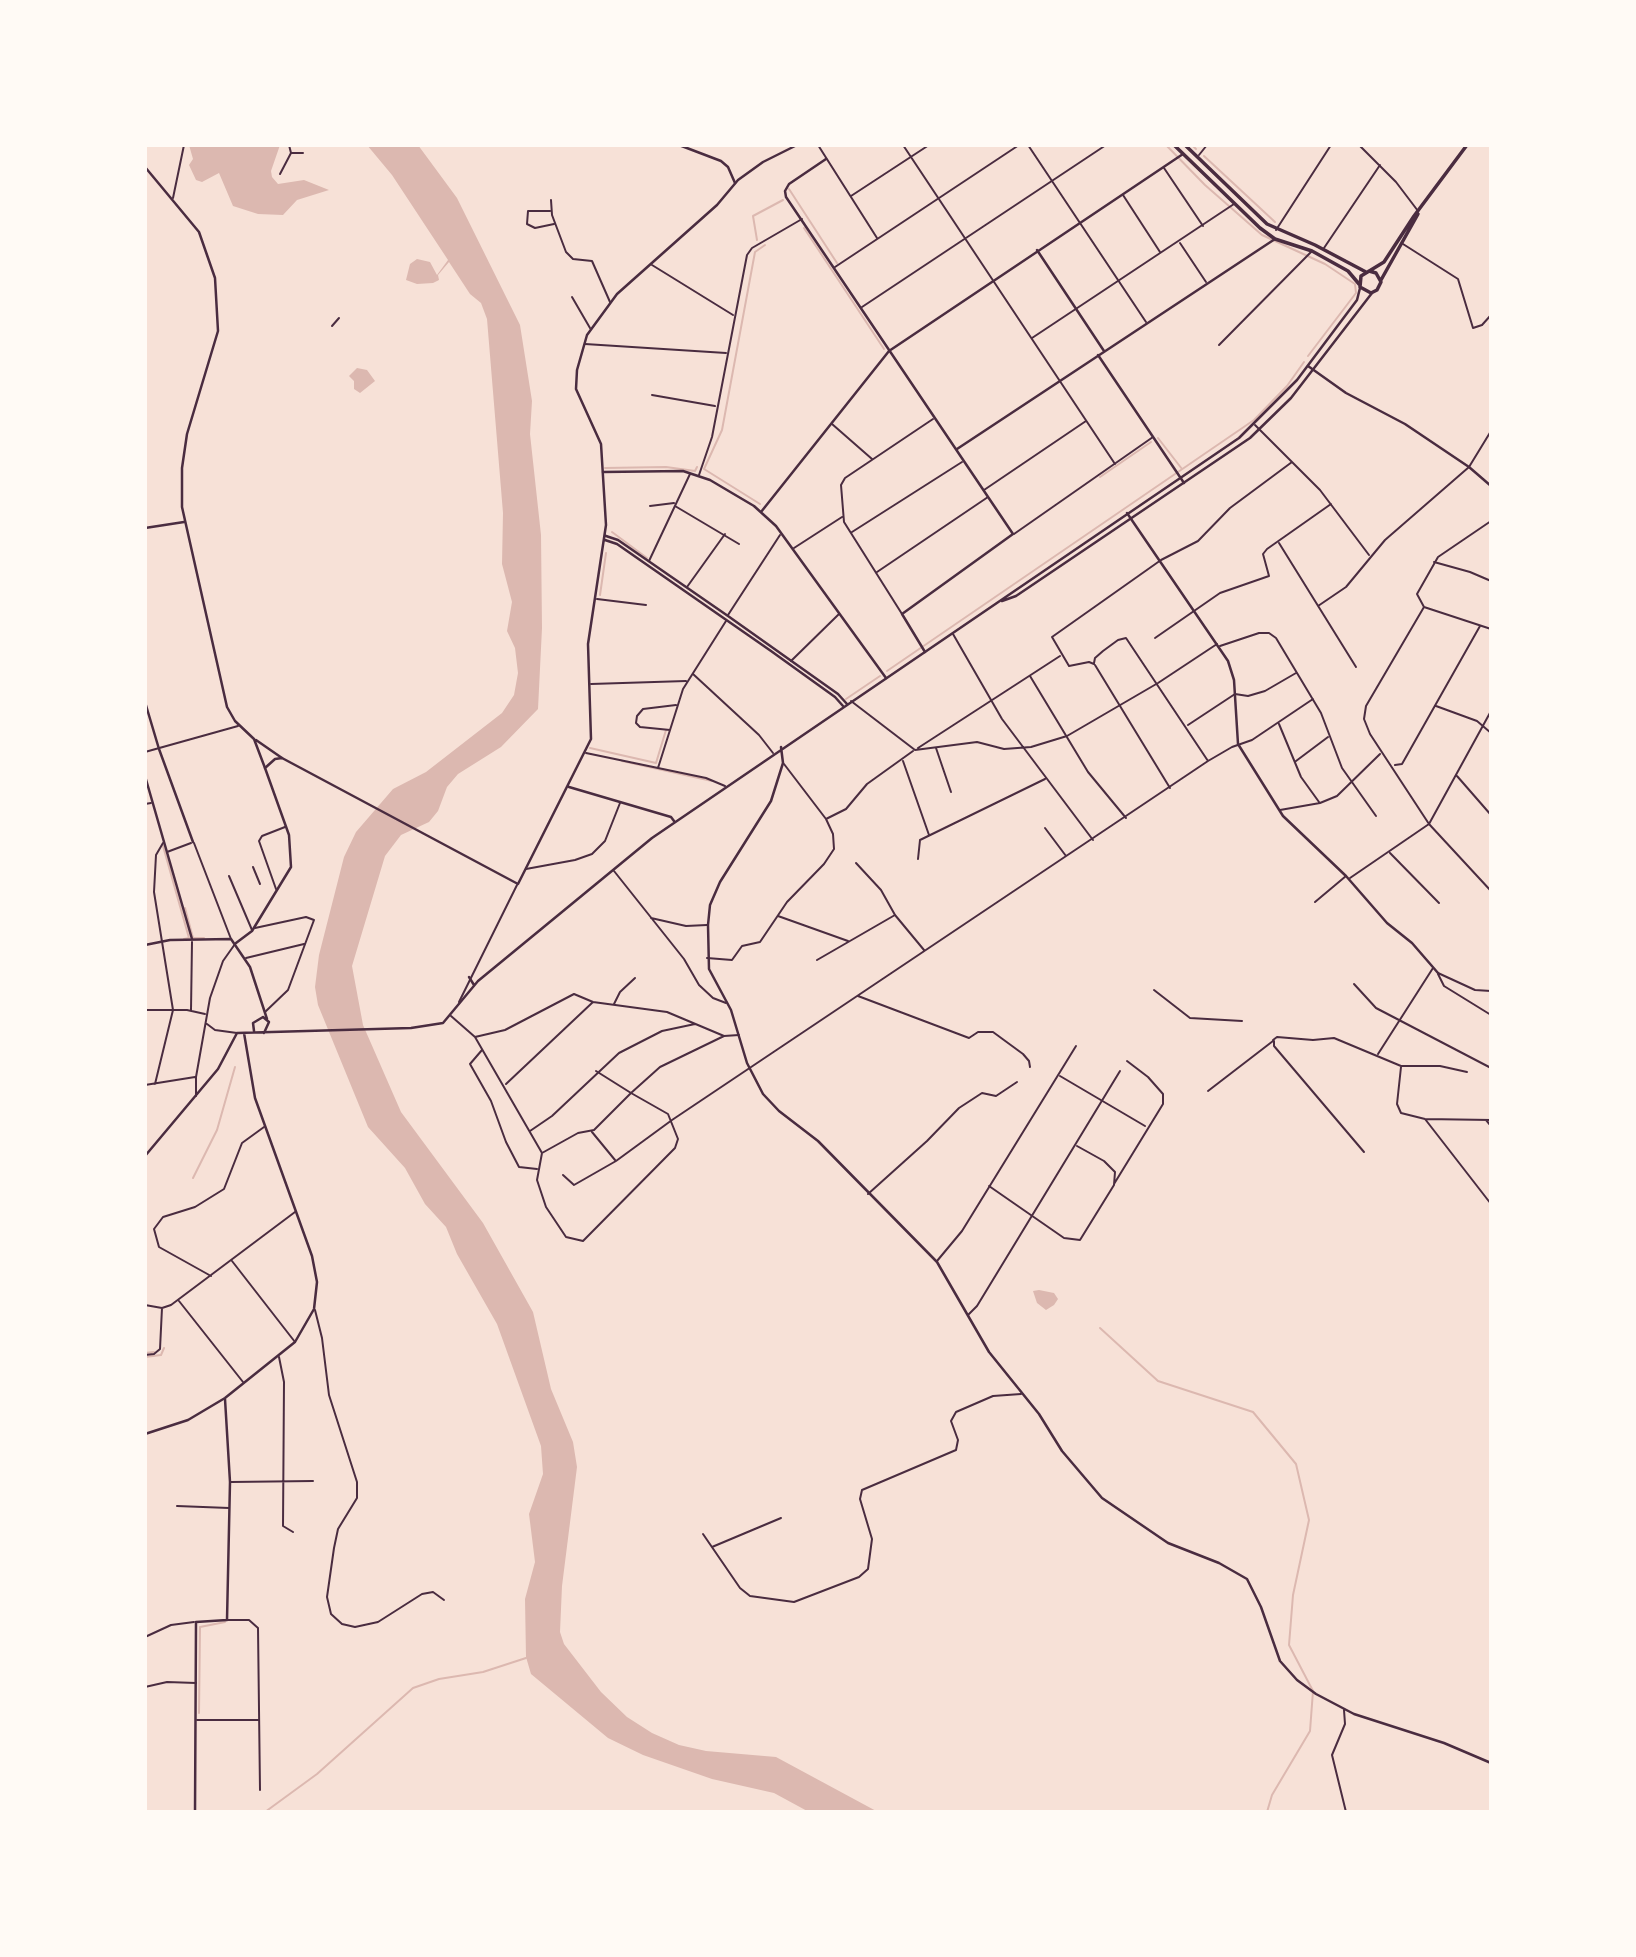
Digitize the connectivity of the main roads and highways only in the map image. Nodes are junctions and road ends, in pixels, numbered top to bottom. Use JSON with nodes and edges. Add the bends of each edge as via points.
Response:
{"nodes":[{"id":1,"x":680,"y":145,"type":"edge"},
{"id":2,"x":797,"y":145,"type":"edge"},
{"id":3,"x":1174,"y":145,"type":"edge"},
{"id":4,"x":1185,"y":145,"type":"edge"},
{"id":5,"x":1467,"y":145,"type":"edge"},
{"id":6,"x":1183,"y":153,"type":"junction"},
{"id":7,"x":826,"y":159,"type":"road end"},
{"id":8,"x":145,"y":167,"type":"edge"},
{"id":9,"x":735,"y":183,"type":"junction"},
{"id":10,"x":1419,"y":212,"type":"junction"},
{"id":11,"x":1275,"y":239,"type":"junction"},
{"id":12,"x":1037,"y":250,"type":"junction"},
{"id":13,"x":1367,"y":272,"type":"junction"},
{"id":14,"x":1381,"y":282,"type":"junction"},
{"id":15,"x":1360,"y":285,"type":"junction"},
{"id":16,"x":1374,"y":292,"type":"junction"},
{"id":17,"x":889,"y":351,"type":"junction"},
{"id":18,"x":1104,"y":351,"type":"junction"},
{"id":19,"x":1098,"y":355,"type":"junction"},
{"id":20,"x":1308,"y":366,"type":"junction"},
{"id":21,"x":1313,"y":370,"type":"junction"},
{"id":22,"x":956,"y":449,"type":"junction"},
{"id":23,"x":603,"y":472,"type":"junction"},
{"id":24,"x":1180,"y":477,"type":"junction"},
{"id":25,"x":1184,"y":484,"type":"junction"},
{"id":26,"x":1491,"y":486,"type":"edge"},
{"id":27,"x":761,"y":512,"type":"junction"},
{"id":28,"x":1128,"y":513,"type":"junction"},
{"id":29,"x":1131,"y":518,"type":"junction"},
{"id":30,"x":184,"y":522,"type":"junction"},
{"id":31,"x":145,"y":528,"type":"edge"},
{"id":32,"x":606,"y":538,"type":"junction"},
{"id":33,"x":999,"y":602,"type":"junction"},
{"id":34,"x":727,"y":618,"type":"junction"},
{"id":35,"x":925,"y":652,"type":"junction"},
{"id":36,"x":886,"y":678,"type":"junction"},
{"id":37,"x":145,"y":702,"type":"edge"},
{"id":38,"x":847,"y":704,"type":"junction"},
{"id":39,"x":843,"y":706,"type":"junction"},
{"id":40,"x":254,"y":739,"type":"junction"},
{"id":41,"x":781,"y":747,"type":"junction"},
{"id":42,"x":282,"y":758,"type":"junction"},
{"id":43,"x":265,"y":768,"type":"junction"},
{"id":44,"x":145,"y":776,"type":"edge"},
{"id":45,"x":569,"y":788,"type":"junction"},
{"id":46,"x":674,"y":821,"type":"junction"},
{"id":47,"x":193,"y":842,"type":"road end"},
{"id":48,"x":244,"y":937,"type":"junction"},
{"id":49,"x":192,"y":939,"type":"junction"},
{"id":50,"x":236,"y":943,"type":"junction"},
{"id":51,"x":145,"y":945,"type":"edge"},
{"id":52,"x":242,"y":952,"type":"junction"},
{"id":53,"x":1438,"y":973,"type":"road end"},
{"id":54,"x":469,"y":977,"type":"road end"},
{"id":55,"x":475,"y":985,"type":"junction"},
{"id":56,"x":267,"y":1019,"type":"junction"},
{"id":57,"x":244,"y":1033,"type":"junction"},
{"id":58,"x":255,"y":1033,"type":"junction"},
{"id":59,"x":264,"y":1033,"type":"junction"},
{"id":60,"x":145,"y":1156,"type":"edge"},
{"id":61,"x":225,"y":1398,"type":"junction"},
{"id":62,"x":145,"y":1434,"type":"edge"},
{"id":63,"x":1491,"y":1763,"type":"edge"},
{"id":64,"x":195,"y":1812,"type":"edge"}],
"edges":[{"from":1,"to":9,"type":"main road","via":[[721,160]]},
{"from":2,"to":9,"type":"main road"},
{"from":3,"to":6,"type":"highway"},
{"from":4,"to":13,"type":"highway","via":[[1276,230]]},
{"from":5,"to":10,"type":"highway"},
{"from":6,"to":11,"type":"highway"},
{"from":6,"to":12,"type":"main road"},
{"from":7,"to":17,"type":"main road","via":[[786,188],[786,197]]},
{"from":8,"to":30,"type":"main road","via":[[205,244],[219,305],[216,341],[184,450]]},
{"from":9,"to":23,"type":"main road","via":[[717,205],[610,302],[591,328],[577,370],[576,389],[599,438]]},
{"from":10,"to":13,"type":"highway","via":[[1384,262]]},
{"from":10,"to":14,"type":"highway"},
{"from":11,"to":15,"type":"highway","via":[[1312,251],[1348,271]]},
{"from":11,"to":18,"type":"main road"},
{"from":12,"to":17,"type":"main road"},
{"from":12,"to":18,"type":"main road"},
{"from":13,"to":14,"type":"highway","via":[[1378,275]]},
{"from":13,"to":15,"type":"highway"},
{"from":14,"to":16,"type":"highway"},
{"from":15,"to":16,"type":"highway"},
{"from":15,"to":20,"type":"main road","via":[[1357,300]]},
{"from":16,"to":21,"type":"main road"},
{"from":17,"to":22,"type":"main road"},
{"from":17,"to":27,"type":"main road"},
{"from":18,"to":19,"type":"main road"},
{"from":19,"to":22,"type":"main road"},
{"from":19,"to":24,"type":"main road"},
{"from":20,"to":21,"type":"main road"},
{"from":20,"to":24,"type":"main road","via":[[1255,425]]},
{"from":21,"to":25,"type":"main road","via":[[1259,429]]},
{"from":21,"to":26,"type":"main road","via":[[1405,424]]},
{"from":22,"to":35,"type":"main road","via":[[1013,534],[902,614]]},
{"from":23,"to":27,"type":"main road","via":[[663,469],[698,475]]},
{"from":23,"to":32,"type":"main road"},
{"from":24,"to":25,"type":"main road"},
{"from":24,"to":28,"type":"main road"},
{"from":25,"to":29,"type":"main road"},
{"from":27,"to":36,"type":"main road"},
{"from":28,"to":29,"type":"main road"},
{"from":28,"to":33,"type":"main road"},
{"from":29,"to":33,"type":"main road","via":[[1016,596]]},
{"from":29,"to":53,"type":"main road","via":[[1232,670],[1238,744],[1279,810]]},
{"from":30,"to":31,"type":"main road"},
{"from":30,"to":40,"type":"main road","via":[[227,707]]},
{"from":32,"to":34,"type":"main road"},
{"from":32,"to":34,"type":"main road","via":[[618,540]]},
{"from":32,"to":45,"type":"main road","via":[[588,644],[592,724],[586,753]]},
{"from":33,"to":35,"type":"main road"},
{"from":34,"to":38,"type":"main road"},
{"from":34,"to":39,"type":"main road"},
{"from":35,"to":36,"type":"main road"},
{"from":36,"to":38,"type":"main road"},
{"from":37,"to":47,"type":"main road"},
{"from":38,"to":39,"type":"main road"},
{"from":39,"to":41,"type":"main road"},
{"from":40,"to":42,"type":"main road"},
{"from":40,"to":43,"type":"main road"},
{"from":41,"to":46,"type":"main road"},
{"from":41,"to":63,"type":"main road","via":[[783,763],[766,813],[716,889],[707,958],[750,1070],[773,1106],[812,1135],[936,1262],[989,1352],[1106,1502],[1168,1543],[1247,1579],[1285,1668],[1306,1688],[1344,1709]]},
{"from":42,"to":43,"type":"main road"},
{"from":42,"to":45,"type":"main road","via":[[518,884]]},
{"from":43,"to":48,"type":"main road","via":[[292,857],[289,871]]},
{"from":44,"to":49,"type":"main road"},
{"from":45,"to":46,"type":"main road"},
{"from":46,"to":55,"type":"main road"},
{"from":48,"to":50,"type":"main road"},
{"from":48,"to":52,"type":"main road"},
{"from":49,"to":50,"type":"main road","via":[[231,939]]},
{"from":49,"to":51,"type":"main road"},
{"from":50,"to":52,"type":"main road"},
{"from":52,"to":56,"type":"main road"},
{"from":54,"to":55,"type":"main road"},
{"from":55,"to":59,"type":"main road","via":[[450,1016],[435,1026]]},
{"from":56,"to":58,"type":"main road","via":[[255,1021]]},
{"from":56,"to":59,"type":"main road","via":[[269,1027]]},
{"from":57,"to":58,"type":"main road"},
{"from":57,"to":60,"type":"main road","via":[[237,1033],[218,1069]]},
{"from":57,"to":61,"type":"main road","via":[[252,1087],[316,1274],[314,1309],[295,1342]]},
{"from":58,"to":59,"type":"main road"},
{"from":61,"to":62,"type":"main road","via":[[188,1420]]},
{"from":61,"to":64,"type":"main road","via":[[230,1482],[227,1620],[197,1622]]}]}
